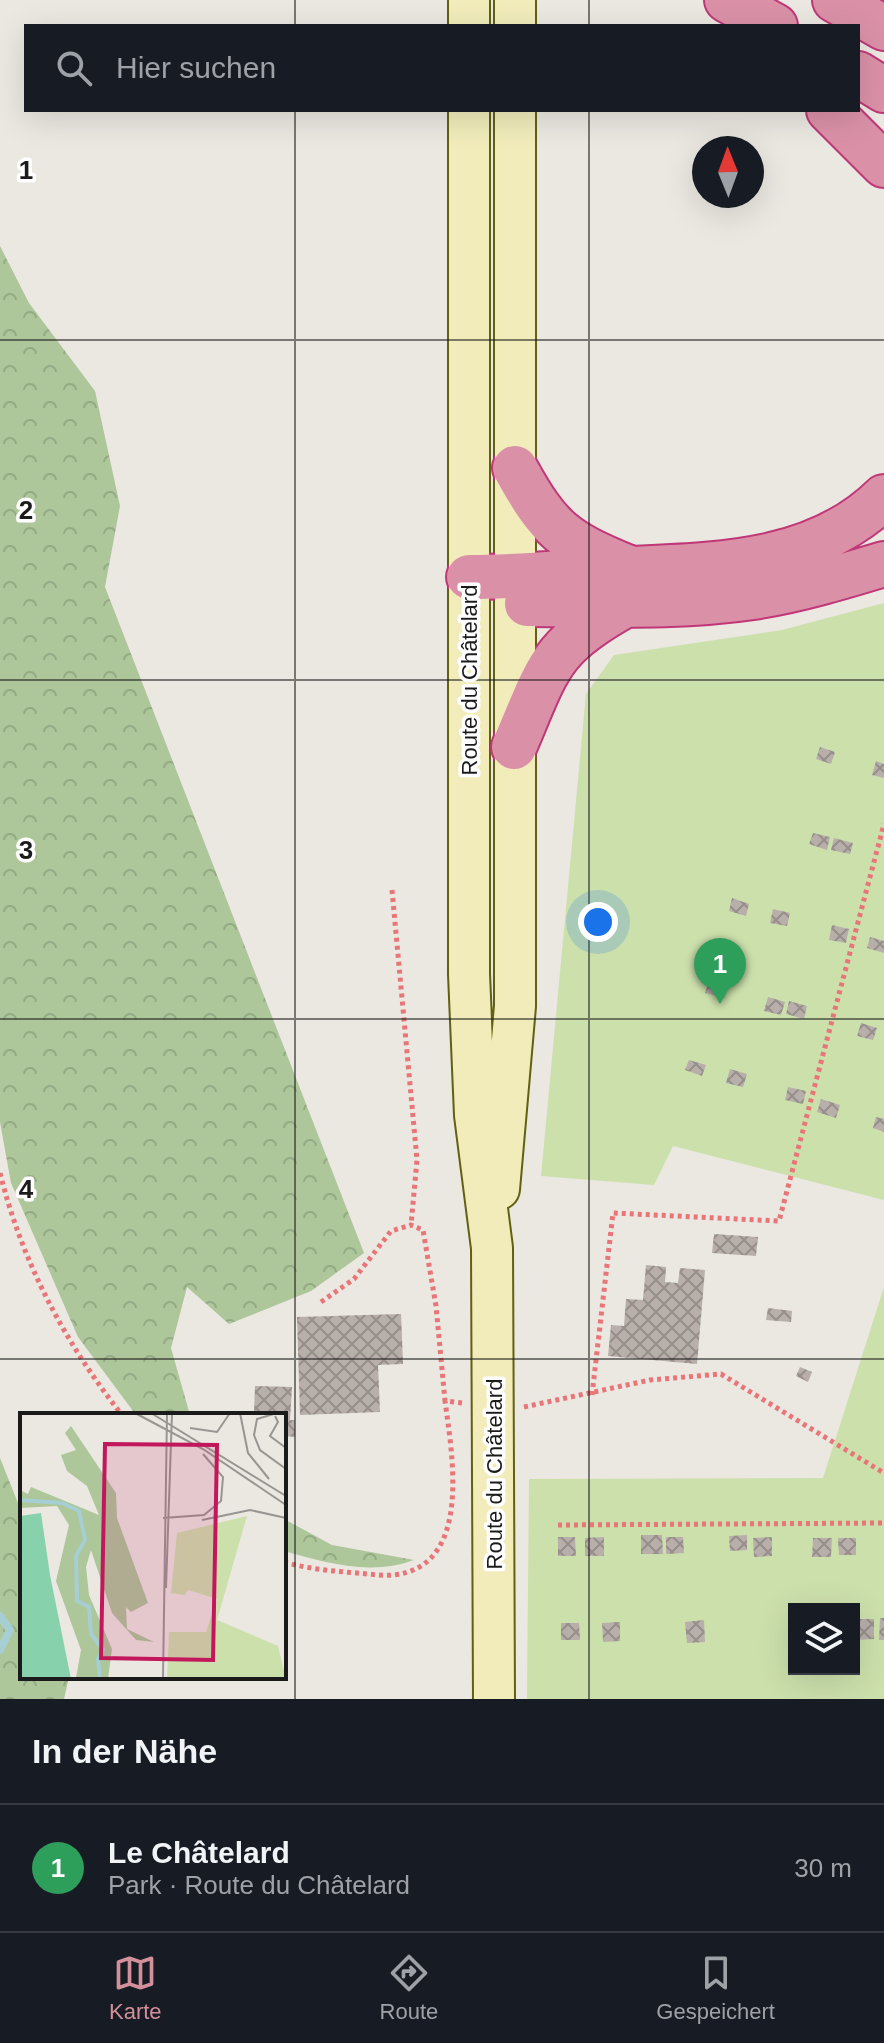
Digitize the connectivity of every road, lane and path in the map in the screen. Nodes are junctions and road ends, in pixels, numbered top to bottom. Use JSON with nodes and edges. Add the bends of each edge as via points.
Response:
{"nodes":[{"id":1,"x":469,"y":0,"type":"edge"},
{"id":2,"x":515,"y":0,"type":"edge"},
{"id":3,"x":695,"y":0,"type":"edge"},
{"id":4,"x":727,"y":0,"type":"edge"},
{"id":5,"x":835,"y":0,"type":"edge"},
{"id":6,"x":469,"y":24,"type":"edge"},
{"id":7,"x":515,"y":24,"type":"edge"},
{"id":8,"x":725,"y":24,"type":"edge"},
{"id":9,"x":771,"y":24,"type":"edge"},
{"id":10,"x":884,"y":28,"type":"edge"},
{"id":11,"x":860,"y":75,"type":"edge"},
{"id":12,"x":884,"y":90,"type":"edge"},
{"id":13,"x":469,"y":112,"type":"edge"},
{"id":14,"x":515,"y":112,"type":"edge"},
{"id":15,"x":831,"y":112,"type":"edge"},
{"id":16,"x":884,"y":165,"type":"edge"},
{"id":17,"x":515,"y":468,"type":"junction"},
{"id":18,"x":884,"y":497,"type":"edge"},
{"id":19,"x":884,"y":564,"type":"edge"},
{"id":20,"x":629,"y":586,"type":"junction"},
{"id":21,"x":469,"y":591,"type":"junction"},
{"id":22,"x":515,"y":591,"type":"junction"},
{"id":23,"x":514,"y":747,"type":"junction"},
{"id":24,"x":884,"y":824,"type":"edge"},
{"id":25,"x":392,"y":890,"type":"dead end"},
{"id":26,"x":0,"y":1173,"type":"edge"},
{"id":27,"x":411,"y":1225,"type":"junction"},
{"id":28,"x":492,"y":1248,"type":"junction"},
{"id":29,"x":321,"y":1302,"type":"dead end"},
{"id":30,"x":592,"y":1395,"type":"junction"},
{"id":31,"x":445,"y":1401,"type":"junction"},
{"id":32,"x":494,"y":1407,"type":"junction"},
{"id":33,"x":120,"y":1413,"type":"edge"},
{"id":34,"x":884,"y":1473,"type":"edge"},
{"id":35,"x":884,"y":1523,"type":"edge"},
{"id":36,"x":558,"y":1525,"type":"dead end"},
{"id":37,"x":286,"y":1562,"type":"edge"},
{"id":38,"x":494,"y":1699,"type":"edge"}],
"edges":[{"from":1,"to":6,"type":"main road"},
{"from":2,"to":7,"type":"main road"},
{"from":3,"to":8,"type":"highway"},
{"from":4,"to":9,"type":"highway"},
{"from":5,"to":10,"type":"highway"},
{"from":11,"to":12,"type":"highway"},
{"from":13,"to":21,"type":"main road","name":"Route du Châtelard"},
{"from":14,"to":17,"type":"main road","name":"Route du Châtelard"},
{"from":15,"to":16,"type":"highway"},
{"from":17,"to":20,"type":"highway","via":[[536,505],[568,540]]},
{"from":17,"to":22,"type":"main road","name":"Route du Châtelard"},
{"from":18,"to":20,"type":"highway","via":[[840,531],[780,553]]},
{"from":19,"to":20,"type":"highway","via":[[751,597]]},
{"from":20,"to":22,"type":"highway"},
{"from":20,"to":23,"type":"highway","via":[[560,649]]},
{"from":21,"to":22,"type":"highway"},
{"from":21,"to":28,"type":"main road","name":"Route du Châtelard","via":[[471,1051]]},
{"from":22,"to":23,"type":"main road","name":"Route du Châtelard"},
{"from":23,"to":28,"type":"main road","name":"Route du Châtelard","via":[[515,1006]]},
{"from":24,"to":30,"type":"path","via":[[779,1221],[613,1213]]},
{"from":25,"to":27,"type":"path","via":[[417,1160]]},
{"from":26,"to":33,"type":"path","via":[[19,1235],[58,1322]]},
{"from":27,"to":29,"type":"path","via":[[391,1231],[354,1279]]},
{"from":27,"to":31,"type":"path","via":[[423,1230]]},
{"from":28,"to":32,"type":"main road","name":"Route du Châtelard"},
{"from":30,"to":32,"type":"path","via":[[518,1409]]},
{"from":30,"to":34,"type":"path","via":[[650,1380],[721,1374]]},
{"from":31,"to":32,"type":"path"},
{"from":31,"to":37,"type":"path","via":[[454,1463],[453,1501],[449,1525],[433,1555],[405,1573],[391,1575]]},
{"from":32,"to":38,"type":"main road","name":"Route du Châtelard"},
{"from":35,"to":36,"type":"path"}]}
